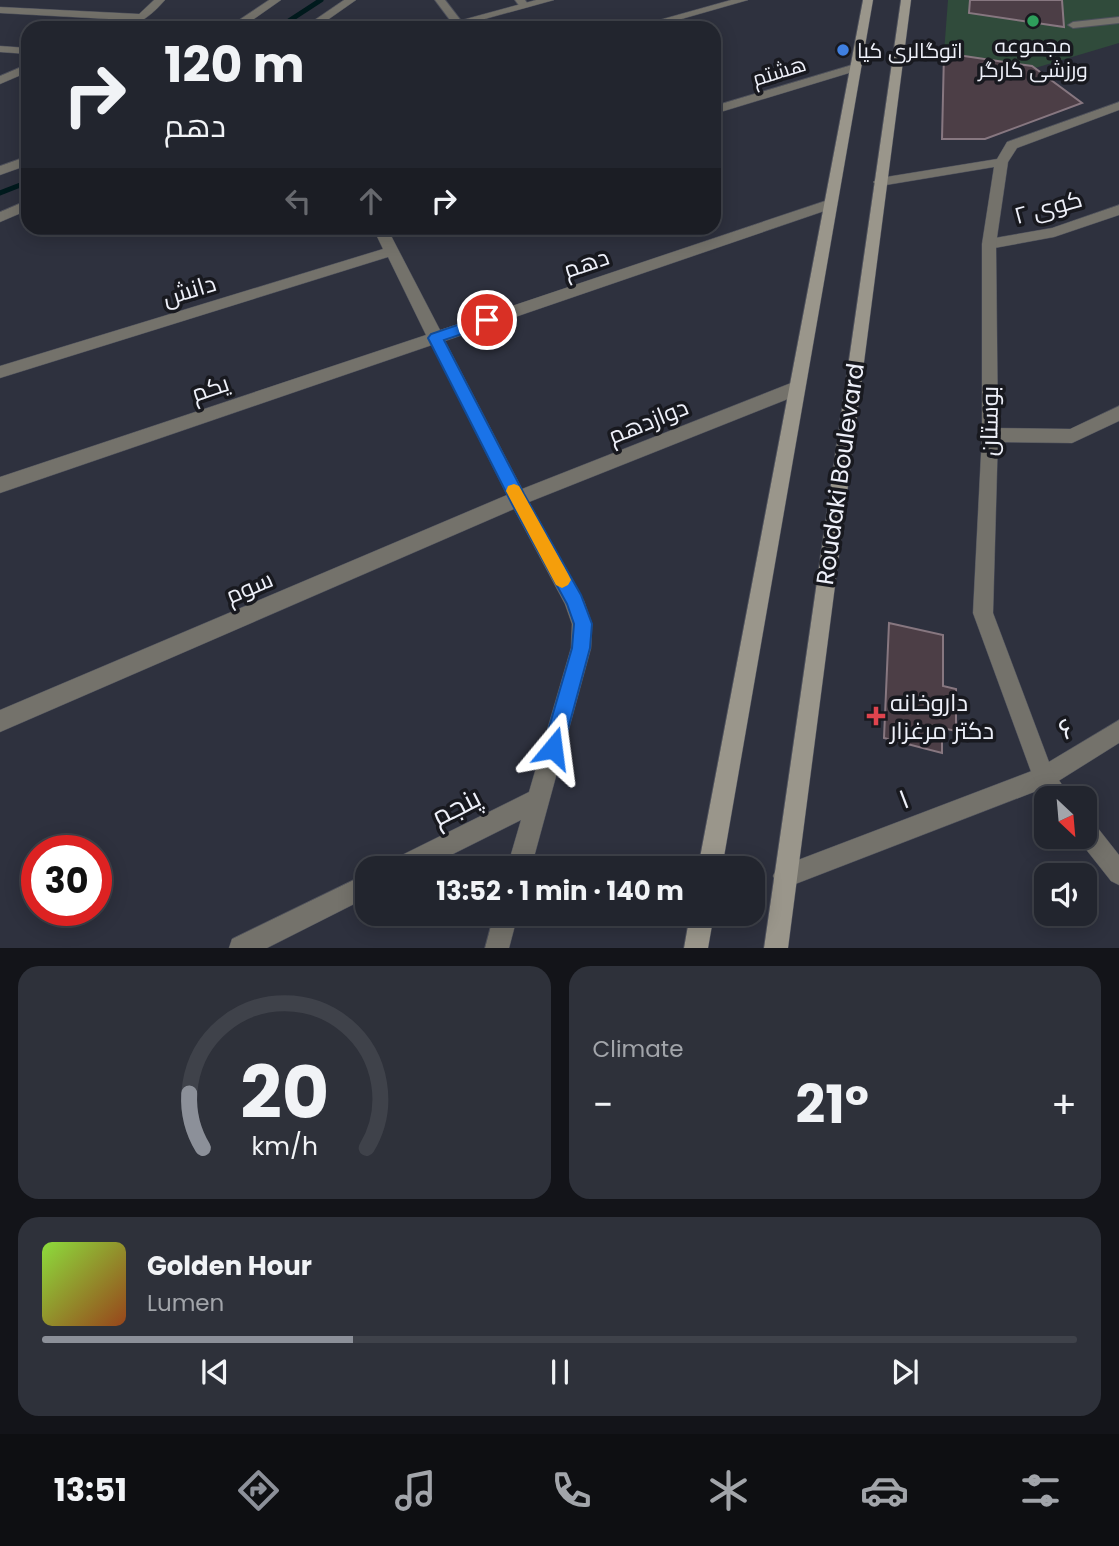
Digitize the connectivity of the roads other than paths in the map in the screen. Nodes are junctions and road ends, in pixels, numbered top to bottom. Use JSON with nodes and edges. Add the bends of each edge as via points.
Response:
{"nodes":[{"id":1,"x":160,"y":0,"type":"edge"},
{"id":2,"x":276,"y":0,"type":"edge"},
{"id":3,"x":351,"y":0,"type":"edge"},
{"id":4,"x":440,"y":0,"type":"edge"},
{"id":5,"x":549,"y":0,"type":"edge"},
{"id":6,"x":743,"y":0,"type":"edge"},
{"id":7,"x":868,"y":0,"type":"edge"},
{"id":8,"x":906,"y":0,"type":"edge"},
{"id":9,"x":522,"y":3,"type":"edge"},
{"id":10,"x":0,"y":10,"type":"edge"},
{"id":11,"x":142,"y":16,"type":"junction"},
{"id":12,"x":1119,"y":20,"type":"edge"},
{"id":13,"x":132,"y":21,"type":"edge"},
{"id":14,"x":244,"y":21,"type":"edge"},
{"id":15,"x":320,"y":21,"type":"edge"},
{"id":16,"x":456,"y":21,"type":"edge"},
{"id":17,"x":460,"y":21,"type":"edge"},
{"id":18,"x":664,"y":21,"type":"edge"},
{"id":19,"x":1073,"y":25,"type":"dead end"},
{"id":20,"x":0,"y":49,"type":"edge"},
{"id":21,"x":21,"y":50,"type":"edge"},
{"id":22,"x":855,"y":68,"type":"junction"},
{"id":23,"x":21,"y":71,"type":"edge"},
{"id":24,"x":0,"y":80,"type":"edge"},
{"id":25,"x":1119,"y":106,"type":"edge"},
{"id":26,"x":721,"y":108,"type":"edge"},
{"id":27,"x":1001,"y":162,"type":"junction"},
{"id":28,"x":21,"y":163,"type":"edge"},
{"id":29,"x":0,"y":171,"type":"edge"},
{"id":30,"x":880,"y":182,"type":"junction"},
{"id":31,"x":831,"y":204,"type":"junction"},
{"id":32,"x":21,"y":208,"type":"edge"},
{"id":33,"x":1119,"y":211,"type":"edge"},
{"id":34,"x":0,"y":217,"type":"edge"},
{"id":35,"x":384,"y":235,"type":"edge"},
{"id":36,"x":989,"y":244,"type":"junction"},
{"id":37,"x":392,"y":251,"type":"junction"},
{"id":38,"x":436,"y":338,"type":"junction"},
{"id":39,"x":0,"y":372,"type":"edge"},
{"id":40,"x":797,"y":388,"type":"junction"},
{"id":41,"x":1119,"y":413,"type":"edge"},
{"id":42,"x":990,"y":435,"type":"junction"},
{"id":43,"x":0,"y":485,"type":"edge"},
{"id":44,"x":518,"y":499,"type":"junction"},
{"id":45,"x":0,"y":721,"type":"edge"},
{"id":46,"x":1119,"y":731,"type":"edge"},
{"id":47,"x":1044,"y":777,"type":"junction"},
{"id":48,"x":1051,"y":786,"type":"edge"},
{"id":49,"x":539,"y":799,"type":"junction"},
{"id":50,"x":1097,"y":845,"type":"edge"},
{"id":51,"x":424,"y":856,"type":"edge"},
{"id":52,"x":522,"y":856,"type":"edge"},
{"id":53,"x":712,"y":856,"type":"edge"},
{"id":54,"x":1119,"y":873,"type":"edge"},
{"id":55,"x":785,"y":876,"type":"junction"},
{"id":56,"x":355,"y":890,"type":"edge"},
{"id":57,"x":503,"y":926,"type":"edge"},
{"id":58,"x":700,"y":926,"type":"edge"},
{"id":59,"x":241,"y":947,"type":"edge"},
{"id":60,"x":497,"y":947,"type":"edge"},
{"id":61,"x":696,"y":947,"type":"edge"},
{"id":62,"x":776,"y":947,"type":"edge"}],
"edges":[{"from":1,"to":11,"type":"street"},
{"from":2,"to":14,"type":"street"},
{"from":3,"to":15,"type":"street"},
{"from":4,"to":16,"type":"lane"},
{"from":5,"to":9,"type":"street"},
{"from":6,"to":18,"type":"street"},
{"from":7,"to":22,"type":"main road"},
{"from":8,"to":30,"type":"main road","name":"Roudaki Boulevard"},
{"from":9,"to":17,"type":"street"},
{"from":10,"to":11,"type":"street"},
{"from":11,"to":13,"type":"street"},
{"from":12,"to":19,"type":"lane"},
{"from":20,"to":21,"type":"street"},
{"from":22,"to":26,"type":"street","name":"هشتم"},
{"from":22,"to":31,"type":"main road"},
{"from":23,"to":24,"type":"street"},
{"from":25,"to":27,"type":"street","via":[[1012,145]]},
{"from":27,"to":30,"type":"street"},
{"from":27,"to":36,"type":"street","name":"بوستان"},
{"from":28,"to":29,"type":"street"},
{"from":30,"to":55,"type":"main road","name":"Roudaki Boulevard"},
{"from":31,"to":38,"type":"street","name":"دهم"},
{"from":31,"to":40,"type":"main road"},
{"from":32,"to":34,"type":"street"},
{"from":33,"to":36,"type":"street","name":"کوی ۲","via":[[1054,232]]},
{"from":35,"to":37,"type":"street"},
{"from":36,"to":42,"type":"street","name":"بوستان"},
{"from":37,"to":38,"type":"street"},
{"from":37,"to":39,"type":"street","name":"دانش"},
{"from":38,"to":43,"type":"street","name":"یکم"},
{"from":38,"to":44,"type":"street"},
{"from":40,"to":44,"type":"street","name":"دوازدهم"},
{"from":40,"to":53,"type":"main road"},
{"from":41,"to":42,"type":"street","via":[[1072,436]]},
{"from":42,"to":47,"type":"street","name":"بوستان","via":[[983,613]]},
{"from":44,"to":45,"type":"street","name":"سوم"},
{"from":44,"to":49,"type":"street","via":[[583,624],[581,648]]},
{"from":46,"to":47,"type":"street","name":"۶"},
{"from":47,"to":48,"type":"street","name":"بوستان"},
{"from":47,"to":55,"type":"street","name":"۱"},
{"from":49,"to":51,"type":"street","name":"پنجم"},
{"from":49,"to":52,"type":"street"},
{"from":50,"to":54,"type":"street"},
{"from":55,"to":62,"type":"main road","name":"Roudaki Boulevard"},
{"from":56,"to":59,"type":"street"},
{"from":57,"to":60,"type":"street"},
{"from":58,"to":61,"type":"main road"}]}
